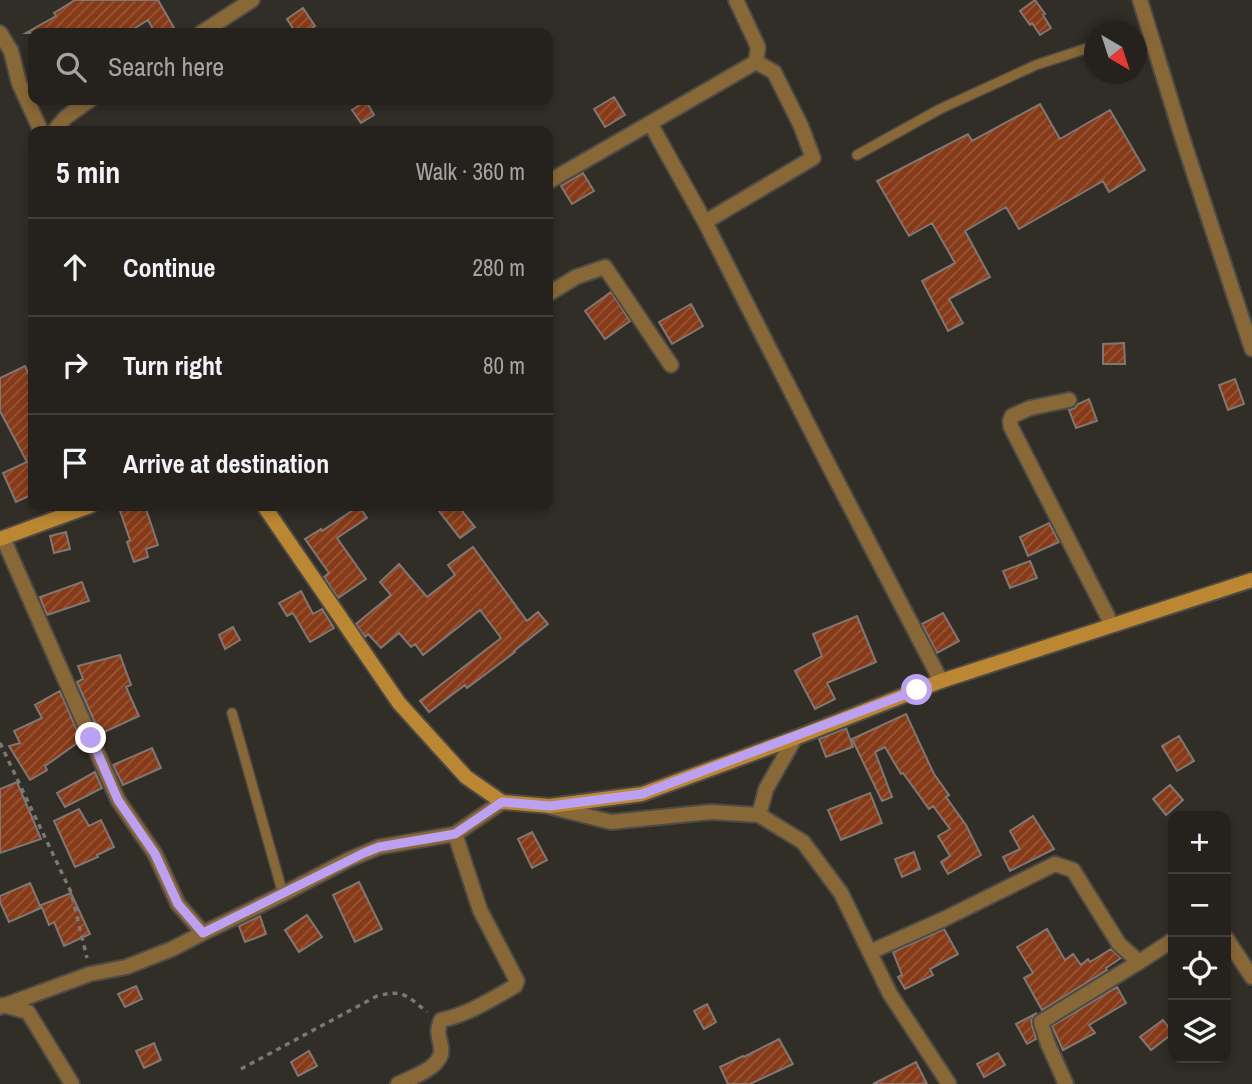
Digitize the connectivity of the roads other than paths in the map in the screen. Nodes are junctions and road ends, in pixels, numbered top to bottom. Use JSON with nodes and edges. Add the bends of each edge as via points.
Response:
{"nodes":[{"id":1,"x":253,"y":0,"type":"edge"},
{"id":2,"x":736,"y":0,"type":"edge"},
{"id":3,"x":1140,"y":0,"type":"edge"},
{"id":4,"x":1142,"y":21,"type":"edge"},
{"id":5,"x":209,"y":28,"type":"edge"},
{"id":6,"x":0,"y":33,"type":"edge"},
{"id":7,"x":1147,"y":42,"type":"edge"},
{"id":8,"x":1084,"y":49,"type":"edge"},
{"id":9,"x":756,"y":62,"type":"junction"},
{"id":10,"x":28,"y":103,"type":"edge"},
{"id":11,"x":29,"y":105,"type":"edge"},
{"id":12,"x":83,"y":105,"type":"edge"},
{"id":13,"x":650,"y":123,"type":"junction"},
{"id":14,"x":39,"y":126,"type":"edge"},
{"id":15,"x":58,"y":126,"type":"edge"},
{"id":16,"x":858,"y":155,"type":"dead end"},
{"id":17,"x":553,"y":179,"type":"edge"},
{"id":18,"x":705,"y":222,"type":"junction"},
{"id":19,"x":553,"y":291,"type":"edge"},
{"id":20,"x":1252,"y":349,"type":"edge"},
{"id":21,"x":671,"y":365,"type":"dead end"},
{"id":22,"x":1069,"y":400,"type":"dead end"},
{"id":23,"x":76,"y":511,"type":"edge"},
{"id":24,"x":267,"y":511,"type":"edge"},
{"id":25,"x":1,"y":538,"type":"edge"},
{"id":26,"x":1252,"y":580,"type":"edge"},
{"id":27,"x":1112,"y":625,"type":"junction"},
{"id":28,"x":941,"y":681,"type":"junction"},
{"id":29,"x":232,"y":713,"type":"dead end"},
{"id":30,"x":795,"y":738,"type":"junction"},
{"id":31,"x":502,"y":802,"type":"junction"},
{"id":32,"x":550,"y":806,"type":"junction"},
{"id":33,"x":759,"y":815,"type":"junction"},
{"id":34,"x":455,"y":834,"type":"junction"},
{"id":35,"x":283,"y":894,"type":"junction"},
{"id":36,"x":203,"y":933,"type":"junction"},
{"id":37,"x":1168,"y":943,"type":"edge"},
{"id":38,"x":1231,"y":946,"type":"edge"},
{"id":39,"x":870,"y":952,"type":"junction"},
{"id":40,"x":1139,"y":962,"type":"junction"},
{"id":41,"x":1252,"y":977,"type":"edge"},
{"id":42,"x":1,"y":1006,"type":"edge"},
{"id":43,"x":72,"y":1084,"type":"edge"},
{"id":44,"x":398,"y":1084,"type":"edge"},
{"id":45,"x":949,"y":1084,"type":"edge"},
{"id":46,"x":1066,"y":1084,"type":"edge"}],
"edges":[{"from":1,"to":5,"type":"street"},
{"from":2,"to":9,"type":"street","via":[[758,47]]},
{"from":3,"to":4,"type":"street"},
{"from":6,"to":10,"type":"street"},
{"from":7,"to":20,"type":"street"},
{"from":8,"to":16,"type":"lane","via":[[1036,65],[940,109]]},
{"from":9,"to":13,"type":"street"},
{"from":9,"to":18,"type":"street","via":[[774,72],[813,158]]},
{"from":11,"to":14,"type":"street"},
{"from":12,"to":15,"type":"street"},
{"from":13,"to":17,"type":"street"},
{"from":13,"to":18,"type":"street"},
{"from":18,"to":28,"type":"street"},
{"from":19,"to":21,"type":"street","via":[[605,267]]},
{"from":22,"to":27,"type":"street","via":[[1012,416],[1011,427]]},
{"from":23,"to":25,"type":"main road"},
{"from":24,"to":31,"type":"main road","via":[[399,703],[466,776]]},
{"from":25,"to":36,"type":"street","via":[[118,800],[155,854],[178,904]]},
{"from":26,"to":27,"type":"main road"},
{"from":27,"to":28,"type":"main road"},
{"from":28,"to":30,"type":"main road"},
{"from":29,"to":35,"type":"lane"},
{"from":30,"to":32,"type":"main road","via":[[642,794]]},
{"from":30,"to":33,"type":"street","via":[[766,789]]},
{"from":31,"to":32,"type":"main road"},
{"from":31,"to":34,"type":"street"},
{"from":32,"to":33,"type":"street","via":[[611,822],[711,812]]},
{"from":33,"to":39,"type":"street","via":[[803,842],[841,893]]},
{"from":34,"to":35,"type":"street","via":[[379,847]]},
{"from":34,"to":44,"type":"street","via":[[480,910],[517,981],[477,1007],[441,1020],[437,1034],[441,1057]]},
{"from":35,"to":36,"type":"street"},
{"from":36,"to":42,"type":"street","via":[[126,967],[90,974]]},
{"from":37,"to":40,"type":"street"},
{"from":38,"to":41,"type":"street"},
{"from":39,"to":40,"type":"street","via":[[1055,864],[1073,870],[1119,944]]},
{"from":39,"to":45,"type":"street","via":[[890,994]]},
{"from":40,"to":46,"type":"street","via":[[1041,1022]]},
{"from":42,"to":43,"type":"street","via":[[28,1012]]}]}
